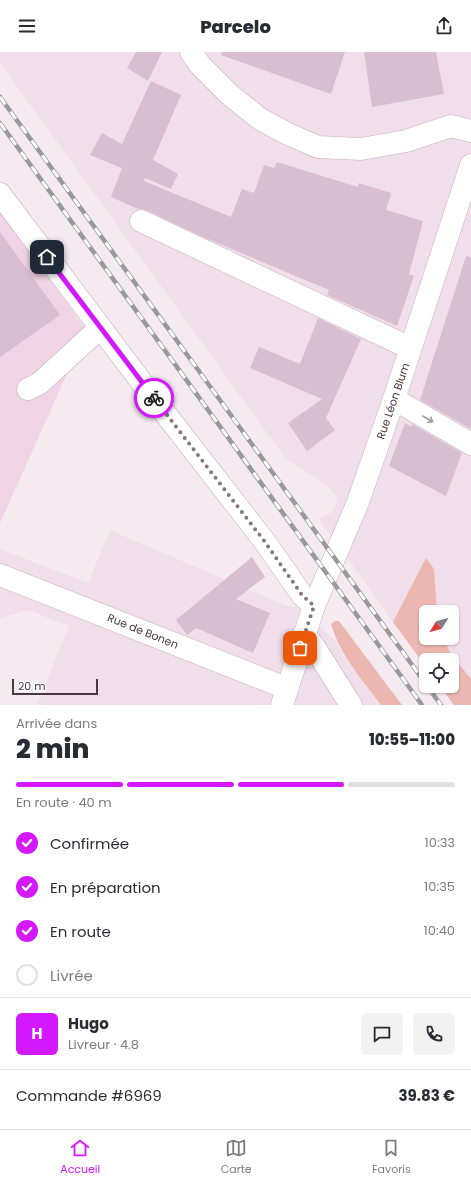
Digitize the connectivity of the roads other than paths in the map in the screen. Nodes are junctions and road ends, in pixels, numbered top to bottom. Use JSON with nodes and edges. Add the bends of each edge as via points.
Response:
{"nodes":[{"id":1,"x":191,"y":52,"type":"edge"},
{"id":2,"x":471,"y":131,"type":"edge"},
{"id":3,"x":471,"y":165,"type":"edge"},
{"id":4,"x":0,"y":194,"type":"edge"},
{"id":5,"x":141,"y":221,"type":"dead end"},
{"id":6,"x":100,"y":328,"type":"junction"},
{"id":7,"x":410,"y":348,"type":"junction"},
{"id":8,"x":28,"y":390,"type":"dead end"},
{"id":9,"x":394,"y":399,"type":"junction"},
{"id":10,"x":471,"y":444,"type":"edge"},
{"id":11,"x":0,"y":575,"type":"edge"},
{"id":12,"x":314,"y":606,"type":"junction"},
{"id":13,"x":304,"y":634,"type":"junction"},
{"id":14,"x":284,"y":696,"type":"edge"},
{"id":15,"x":351,"y":705,"type":"edge"}],
"edges":[{"from":1,"to":2,"type":"street","via":[[200,65],[230,95],[260,119],[318,147],[361,149],[406,141],[450,126]]},
{"from":3,"to":7,"type":"street","name":"Rue Léon Blum"},
{"from":4,"to":6,"type":"street"},
{"from":5,"to":7,"type":"street"},
{"from":6,"to":8,"type":"street","via":[[40,383]]},
{"from":6,"to":12,"type":"street","via":[[265,542],[302,595]]},
{"from":7,"to":9,"type":"street","name":"Rue Léon Blum"},
{"from":9,"to":10,"type":"street","one_way":true},
{"from":9,"to":12,"type":"street","name":"Rue Léon Blum","via":[[358,502]]},
{"from":11,"to":14,"type":"street","name":"Rue de Bonen"},
{"from":12,"to":13,"type":"street","name":"Rue Léon Blum"},
{"from":13,"to":14,"type":"street","name":"Rue Léon Blum"},
{"from":13,"to":15,"type":"street"}]}
